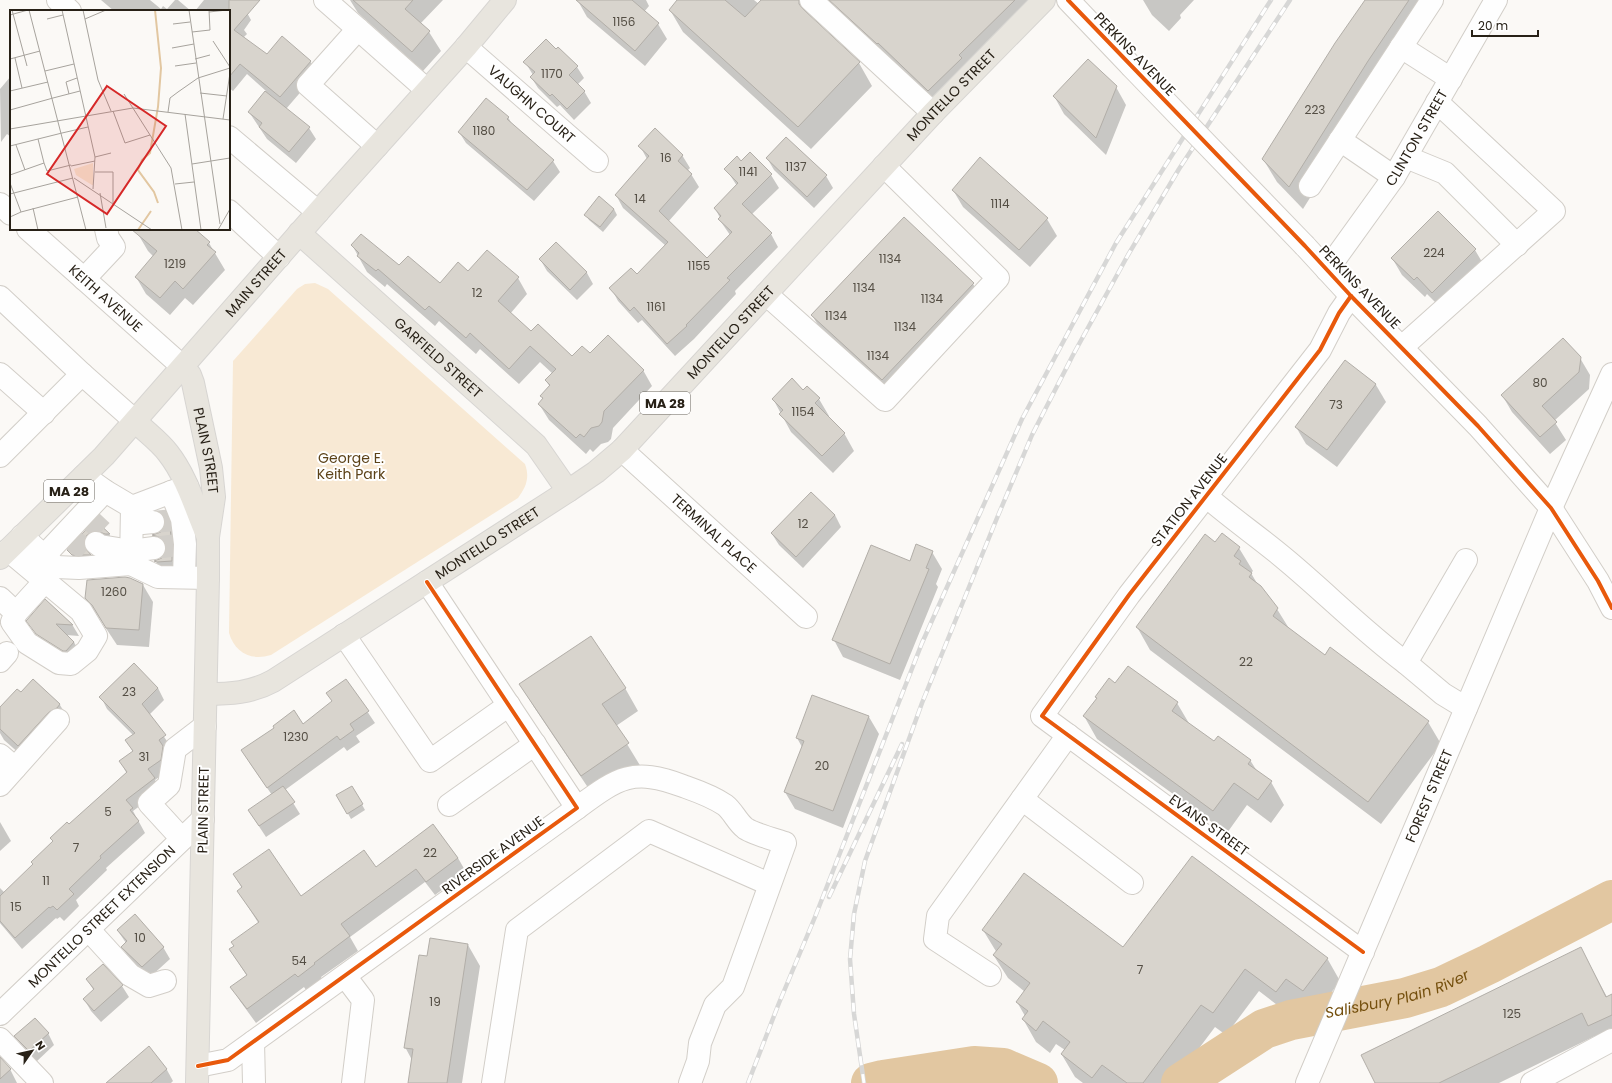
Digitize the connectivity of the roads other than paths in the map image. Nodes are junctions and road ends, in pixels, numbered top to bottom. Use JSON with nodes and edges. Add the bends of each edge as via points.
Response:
{"nodes":[{"id":1,"x":58,"y":0,"type":"edge"},
{"id":2,"x":325,"y":0,"type":"edge"},
{"id":3,"x":505,"y":0,"type":"edge"},
{"id":4,"x":811,"y":0,"type":"edge"},
{"id":5,"x":1044,"y":0,"type":"edge"},
{"id":6,"x":1068,"y":0,"type":"edge"},
{"id":7,"x":1432,"y":0,"type":"edge"},
{"id":8,"x":1496,"y":0,"type":"edge"},
{"id":9,"x":69,"y":10,"type":"edge"},
{"id":10,"x":358,"y":29,"type":"junction"},
{"id":11,"x":466,"y":47,"type":"junction"},
{"id":12,"x":1401,"y":47,"type":"junction"},
{"id":13,"x":1451,"y":79,"type":"junction"},
{"id":14,"x":427,"y":90,"type":"junction"},
{"id":15,"x":1437,"y":102,"type":"junction"},
{"id":16,"x":932,"y":113,"type":"junction"},
{"id":17,"x":230,"y":138,"type":"edge"},
{"id":18,"x":1340,"y":140,"type":"junction"},
{"id":19,"x":377,"y":146,"type":"junction"},
{"id":20,"x":1406,"y":157,"type":"junction"},
{"id":21,"x":597,"y":161,"type":"dead end"},
{"id":22,"x":884,"y":166,"type":"junction"},
{"id":23,"x":1394,"y":177,"type":"junction"},
{"id":24,"x":1310,"y":186,"type":"dead end"},
{"id":25,"x":0,"y":204,"type":"edge"},
{"id":26,"x":230,"y":212,"type":"edge"},
{"id":27,"x":318,"y":212,"type":"junction"},
{"id":28,"x":10,"y":213,"type":"edge"},
{"id":29,"x":29,"y":230,"type":"edge"},
{"id":30,"x":299,"y":233,"type":"junction"},
{"id":31,"x":110,"y":238,"type":"edge"},
{"id":32,"x":1517,"y":244,"type":"junction"},
{"id":33,"x":279,"y":257,"type":"junction"},
{"id":34,"x":1327,"y":270,"type":"junction"},
{"id":35,"x":84,"y":279,"type":"junction"},
{"id":36,"x":766,"y":294,"type":"junction"},
{"id":37,"x":1351,"y":296,"type":"junction"},
{"id":38,"x":0,"y":297,"type":"edge"},
{"id":39,"x":1402,"y":347,"type":"junction"},
{"id":40,"x":183,"y":367,"type":"junction"},
{"id":41,"x":0,"y":374,"type":"edge"},
{"id":42,"x":82,"y":374,"type":"junction"},
{"id":43,"x":1612,"y":374,"type":"edge"},
{"id":44,"x":44,"y":413,"type":"junction"},
{"id":45,"x":135,"y":421,"type":"junction"},
{"id":46,"x":622,"y":450,"type":"junction"},
{"id":47,"x":0,"y":456,"type":"edge"},
{"id":48,"x":84,"y":476,"type":"junction"},
{"id":49,"x":179,"y":489,"type":"junction"},
{"id":50,"x":105,"y":491,"type":"junction"},
{"id":51,"x":568,"y":491,"type":"junction"},
{"id":52,"x":1206,"y":496,"type":"junction"},
{"id":53,"x":1551,"y":508,"type":"junction"},
{"id":54,"x":140,"y":536,"type":"junction"},
{"id":55,"x":208,"y":537,"type":"junction"},
{"id":56,"x":100,"y":538,"type":"dead end"},
{"id":57,"x":10,"y":548,"type":"edge"},
{"id":58,"x":44,"y":556,"type":"junction"},
{"id":59,"x":1466,"y":560,"type":"dead end"},
{"id":60,"x":184,"y":577,"type":"junction"},
{"id":61,"x":208,"y":578,"type":"junction"},
{"id":62,"x":45,"y":581,"type":"junction"},
{"id":63,"x":427,"y":582,"type":"junction"},
{"id":64,"x":0,"y":598,"type":"edge"},
{"id":65,"x":1612,"y":608,"type":"edge"},
{"id":66,"x":16,"y":613,"type":"junction"},
{"id":67,"x":806,"y":616,"type":"dead end"},
{"id":68,"x":344,"y":635,"type":"junction"},
{"id":69,"x":1406,"y":663,"type":"junction"},
{"id":70,"x":206,"y":694,"type":"junction"},
{"id":71,"x":509,"y":705,"type":"junction"},
{"id":72,"x":1466,"y":708,"type":"junction"},
{"id":73,"x":1042,"y":716,"type":"joint"},
{"id":74,"x":58,"y":720,"type":"dead end"},
{"id":75,"x":205,"y":726,"type":"junction"},
{"id":76,"x":1068,"y":735,"type":"junction"},
{"id":77,"x":535,"y":744,"type":"junction"},
{"id":78,"x":8,"y":761,"type":"edge"},
{"id":79,"x":0,"y":785,"type":"edge"},
{"id":80,"x":1022,"y":799,"type":"junction"},
{"id":81,"x":449,"y":805,"type":"dead end"},
{"id":82,"x":577,"y":808,"type":"junction"},
{"id":83,"x":203,"y":819,"type":"junction"},
{"id":84,"x":182,"y":839,"type":"junction"},
{"id":85,"x":1132,"y":883,"type":"dead end"},
{"id":86,"x":769,"y":884,"type":"junction"},
{"id":87,"x":88,"y":930,"type":"junction"},
{"id":88,"x":1363,"y":952,"type":"junction"},
{"id":89,"x":990,"y":975,"type":"dead end"},
{"id":90,"x":345,"y":976,"type":"junction"},
{"id":91,"x":165,"y":980,"type":"dead end"},
{"id":92,"x":0,"y":1014,"type":"edge"},
{"id":93,"x":0,"y":1039,"type":"edge"},
{"id":94,"x":1612,"y":1040,"type":"edge"},
{"id":95,"x":253,"y":1042,"type":"junction"},
{"id":96,"x":196,"y":1078,"type":"edge"},
{"id":97,"x":42,"y":1083,"type":"edge"},
{"id":98,"x":254,"y":1083,"type":"edge"},
{"id":99,"x":353,"y":1083,"type":"edge"},
{"id":100,"x":493,"y":1083,"type":"edge"},
{"id":101,"x":690,"y":1083,"type":"edge"},
{"id":102,"x":1307,"y":1083,"type":"edge"},
{"id":103,"x":1532,"y":1083,"type":"edge"}],
"edges":[{"from":1,"to":9,"type":"street"},
{"from":2,"to":10,"type":"street"},
{"from":3,"to":11,"type":"main road","name":"MAIN STREET"},
{"from":4,"to":16,"type":"street"},
{"from":5,"to":16,"type":"main road","name":"MONTELLO STREET","number":"MA 28"},
{"from":6,"to":34,"type":"street","name":"PERKINS AVENUE","bridge":true},
{"from":7,"to":12,"type":"street"},
{"from":8,"to":13,"type":"street","name":"CLINTON STREET"},
{"from":10,"to":14,"type":"street"},
{"from":10,"to":19,"type":"street","via":[[308,85]]},
{"from":11,"to":14,"type":"main road","name":"MAIN STREET"},
{"from":11,"to":21,"type":"street","name":"VAUGHN COURT"},
{"from":12,"to":13,"type":"street"},
{"from":12,"to":18,"type":"street"},
{"from":13,"to":15,"type":"street","name":"CLINTON STREET"},
{"from":14,"to":19,"type":"main road","name":"MAIN STREET"},
{"from":15,"to":20,"type":"street","name":"CLINTON STREET"},
{"from":15,"to":32,"type":"street","via":[[1554,211]]},
{"from":16,"to":22,"type":"main road","name":"MONTELLO STREET","number":"MA 28"},
{"from":17,"to":27,"type":"street"},
{"from":18,"to":23,"type":"street"},
{"from":18,"to":24,"type":"street"},
{"from":19,"to":27,"type":"main road","name":"MAIN STREET"},
{"from":20,"to":23,"type":"street","name":"CLINTON STREET"},
{"from":20,"to":32,"type":"street","via":[[1445,173]]},
{"from":22,"to":36,"type":"main road","name":"MONTELLO STREET","number":"MA 28"},
{"from":22,"to":36,"type":"street","via":[[998,278],[885,400]]},
{"from":23,"to":34,"type":"street","name":"CLINTON STREET"},
{"from":25,"to":28,"type":"street"},
{"from":26,"to":33,"type":"street"},
{"from":27,"to":30,"type":"main road","name":"MAIN STREET"},
{"from":29,"to":35,"type":"street","name":"KEITH AVENUE"},
{"from":30,"to":33,"type":"main road","name":"MAIN STREET"},
{"from":30,"to":51,"type":"main road","name":"GARFIELD STREET","via":[[536,445]]},
{"from":31,"to":35,"type":"street"},
{"from":32,"to":39,"type":"street"},
{"from":33,"to":40,"type":"main road","name":"MAIN STREET"},
{"from":34,"to":37,"type":"street","name":"PERKINS AVENUE"},
{"from":35,"to":40,"type":"street","name":"KEITH AVENUE"},
{"from":36,"to":46,"type":"main road","name":"MONTELLO STREET","number":"MA 28"},
{"from":37,"to":39,"type":"street","name":"PERKINS AVENUE"},
{"from":37,"to":52,"type":"street","name":"STATION AVENUE","via":[[1339,312],[1320,350]]},
{"from":38,"to":42,"type":"street"},
{"from":39,"to":53,"type":"street","name":"PERKINS AVENUE","via":[[1478,426]]},
{"from":40,"to":45,"type":"main road","name":"MAIN STREET","number":"MA 28"},
{"from":40,"to":55,"type":"main road","name":"PLAIN STREET","via":[[192,379],[211,468],[214,497]]},
{"from":41,"to":44,"type":"street"},
{"from":42,"to":44,"type":"street"},
{"from":42,"to":45,"type":"street"},
{"from":43,"to":53,"type":"street","name":"FOREST STREET"},
{"from":44,"to":47,"type":"street"},
{"from":45,"to":48,"type":"main road","name":"MAIN STREET","number":"MA 28"},
{"from":45,"to":49,"type":"main road","name":"PLAIN STREET","via":[[169,454]]},
{"from":46,"to":51,"type":"main road","name":"MONTELLO STREET","number":"MA 28"},
{"from":46,"to":67,"type":"street","name":"TERMINAL PLACE"},
{"from":48,"to":50,"type":"street"},
{"from":48,"to":57,"type":"main road","name":"MAIN STREET","number":"MA 28"},
{"from":49,"to":54,"type":"street"},
{"from":49,"to":55,"type":"main road","name":"PLAIN STREET"},
{"from":49,"to":60,"type":"street"},
{"from":50,"to":54,"type":"street"},
{"from":50,"to":58,"type":"street","via":[[75,526]]},
{"from":51,"to":63,"type":"main road","name":"MONTELLO STREET","number":"MA 28"},
{"from":52,"to":69,"type":"street","via":[[1285,558],[1379,643]]},
{"from":52,"to":73,"type":"street","name":"STATION AVENUE","via":[[1124,601]]},
{"from":53,"to":65,"type":"street","name":"PERKINS AVENUE","via":[[1598,581]]},
{"from":53,"to":72,"type":"street","name":"FOREST STREET"},
{"from":54,"to":56,"type":"street","via":[[107,535]]},
{"from":54,"to":58,"type":"street","via":[[85,567],[56,567]]},
{"from":54,"to":60,"type":"street","via":[[158,577]]},
{"from":55,"to":61,"type":"main road","name":"PLAIN STREET"},
{"from":57,"to":58,"type":"street"},
{"from":57,"to":62,"type":"street"},
{"from":59,"to":69,"type":"street"},
{"from":60,"to":61,"type":"street"},
{"from":61,"to":70,"type":"main road","name":"PLAIN STREET"},
{"from":62,"to":66,"type":"street"},
{"from":62,"to":66,"type":"street","via":[[81,611],[96,636],[87,651],[71,664],[59,664],[28,643],[12,622]]},
{"from":63,"to":68,"type":"main road","name":"MONTELLO STREET","number":"MA 28"},
{"from":63,"to":71,"type":"street"},
{"from":64,"to":66,"type":"street"},
{"from":68,"to":70,"type":"main road","name":"MONTELLO STREET","number":"MA 28","via":[[279,677],[253,690],[231,694]]},
{"from":68,"to":71,"type":"street","via":[[430,761]]},
{"from":69,"to":72,"type":"street","via":[[1443,694]]},
{"from":70,"to":75,"type":"main road","name":"PLAIN STREET"},
{"from":71,"to":77,"type":"street"},
{"from":72,"to":88,"type":"street","name":"FOREST STREET"},
{"from":73,"to":76,"type":"street","name":"EVANS STREET"},
{"from":74,"to":78,"type":"street"},
{"from":75,"to":83,"type":"main road","name":"PLAIN STREET"},
{"from":75,"to":84,"type":"street","via":[[175,749],[169,785],[150,803]]},
{"from":76,"to":80,"type":"street"},
{"from":76,"to":88,"type":"street","name":"EVANS STREET"},
{"from":77,"to":81,"type":"street"},
{"from":77,"to":82,"type":"street"},
{"from":78,"to":79,"type":"street"},
{"from":80,"to":85,"type":"street"},
{"from":80,"to":89,"type":"street","via":[[938,916],[936,939]]},
{"from":82,"to":86,"type":"street","name":"RIVERSIDE AVENUE","via":[[613,783],[628,777],[645,775],[663,778],[703,793],[726,806],[745,828],[785,844]]},
{"from":82,"to":90,"type":"street","name":"RIVERSIDE AVENUE"},
{"from":83,"to":84,"type":"street","name":"MONTELLO STREET EXTENSION"},
{"from":83,"to":96,"type":"main road","name":"PLAIN STREET"},
{"from":84,"to":87,"type":"street","name":"MONTELLO STREET EXTENSION"},
{"from":86,"to":100,"type":"street","via":[[649,831],[516,930]]},
{"from":86,"to":101,"type":"street","via":[[733,987],[715,1005],[700,1043],[698,1061]]},
{"from":87,"to":91,"type":"street","via":[[130,975],[149,986]]},
{"from":87,"to":92,"type":"street","name":"MONTELLO STREET EXTENSION"},
{"from":88,"to":102,"type":"street","name":"FOREST STREET"},
{"from":90,"to":95,"type":"street","name":"RIVERSIDE AVENUE"},
{"from":90,"to":99,"type":"street","via":[[363,1000]]},
{"from":93,"to":97,"type":"street"},
{"from":94,"to":103,"type":"street"},
{"from":95,"to":96,"type":"street","name":"RIVERSIDE AVENUE"},
{"from":95,"to":98,"type":"street"}]}
